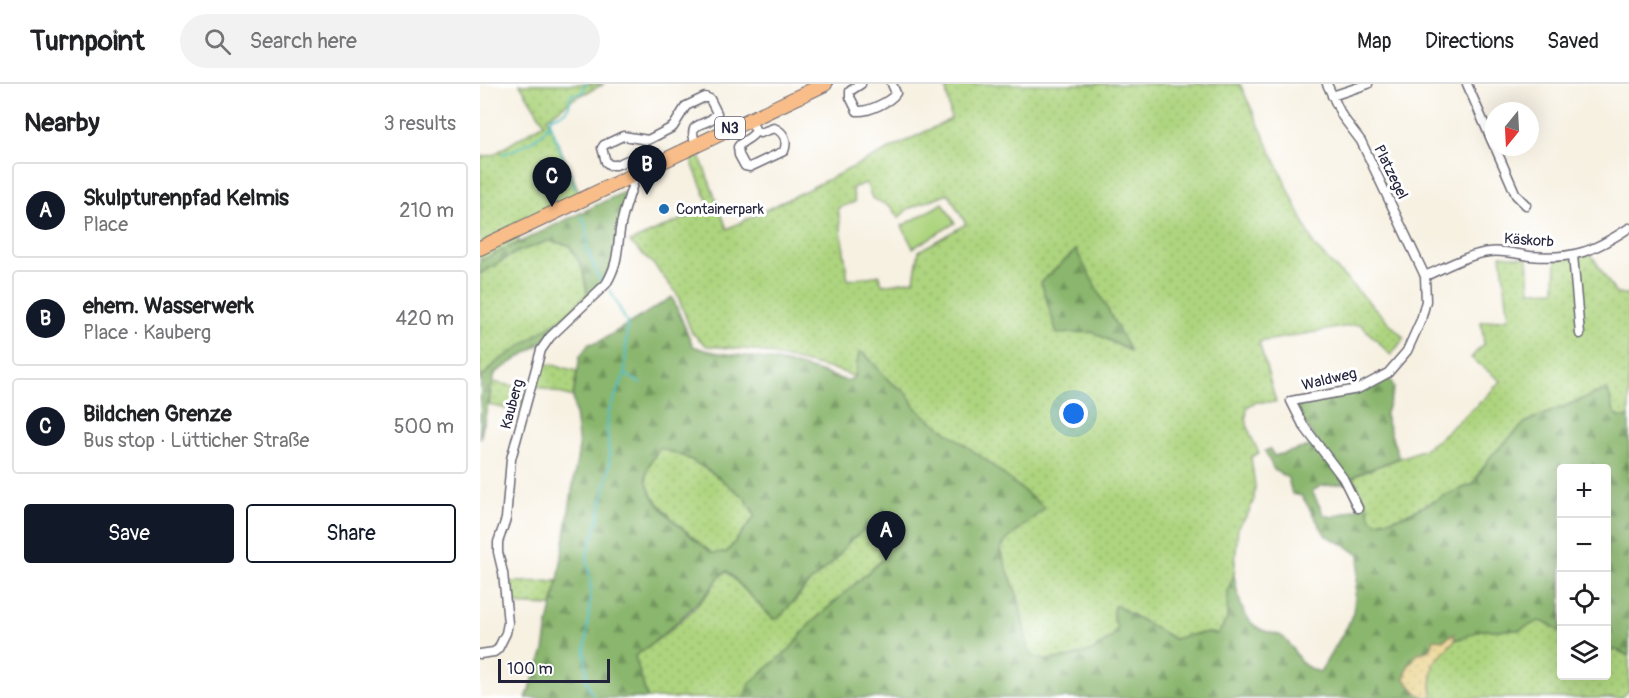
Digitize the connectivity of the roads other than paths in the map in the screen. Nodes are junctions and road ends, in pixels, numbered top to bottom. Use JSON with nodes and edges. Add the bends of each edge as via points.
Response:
{"nodes":[{"id":1,"x":825,"y":84,"type":"edge"},
{"id":2,"x":861,"y":84,"type":"edge"},
{"id":3,"x":892,"y":84,"type":"edge"},
{"id":4,"x":1327,"y":84,"type":"edge"},
{"id":5,"x":1368,"y":84,"type":"edge"},
{"id":6,"x":1467,"y":84,"type":"edge"},
{"id":7,"x":1332,"y":96,"type":"junction"},
{"id":8,"x":753,"y":125,"type":"junction"},
{"id":9,"x":1485,"y":125,"type":"edge"},
{"id":10,"x":696,"y":144,"type":"junction"},
{"id":11,"x":1498,"y":156,"type":"edge"},
{"id":12,"x":641,"y":171,"type":"junction"},
{"id":13,"x":1526,"y":205,"type":"dead end"},
{"id":14,"x":1629,"y":228,"type":"edge"},
{"id":15,"x":480,"y":248,"type":"edge"},
{"id":16,"x":1573,"y":255,"type":"junction"},
{"id":17,"x":1425,"y":276,"type":"junction"},
{"id":18,"x":1580,"y":334,"type":"dead end"},
{"id":19,"x":1358,"y":508,"type":"dead end"},
{"id":20,"x":480,"y":654,"type":"edge"}],
"edges":[{"from":1,"to":8,"type":"main road","number":"N3"},
{"from":2,"to":3,"type":"street","via":[[850,91],[850,97],[857,111],[863,112],[892,98],[896,93]]},
{"from":4,"to":7,"type":"street","name":"Platzegel"},
{"from":5,"to":7,"type":"street"},
{"from":6,"to":9,"type":"street"},
{"from":7,"to":17,"type":"street","name":"Platzegel","via":[[1361,141]]},
{"from":8,"to":8,"type":"street","via":[[760,133],[780,130],[786,146],[784,151],[750,168],[745,166],[738,147],[755,134]]},
{"from":8,"to":10,"type":"main road","number":"N3"},
{"from":10,"to":12,"type":"main road","number":"N3"},
{"from":10,"to":12,"type":"street","via":[[692,134],[695,127],[717,113],[705,97],[686,106],[673,127],[648,140],[623,136],[602,148],[610,165],[635,158],[641,160]]},
{"from":11,"to":13,"type":"street","via":[[1516,195]]},
{"from":12,"to":15,"type":"main road"},
{"from":12,"to":20,"type":"street","name":"Kauberg","via":[[621,228],[612,274],[541,350],[511,459],[508,510],[498,542],[506,633],[498,649]]},
{"from":14,"to":16,"type":"street","name":"Käskorb","via":[[1601,246]]},
{"from":16,"to":17,"type":"street","name":"Käskorb","via":[[1493,251]]},
{"from":16,"to":18,"type":"street"},
{"from":17,"to":19,"type":"street","name":"Waldweg","via":[[1426,301],[1421,320],[1407,351],[1388,374],[1358,389],[1291,401],[1302,425],[1350,488]]}]}
